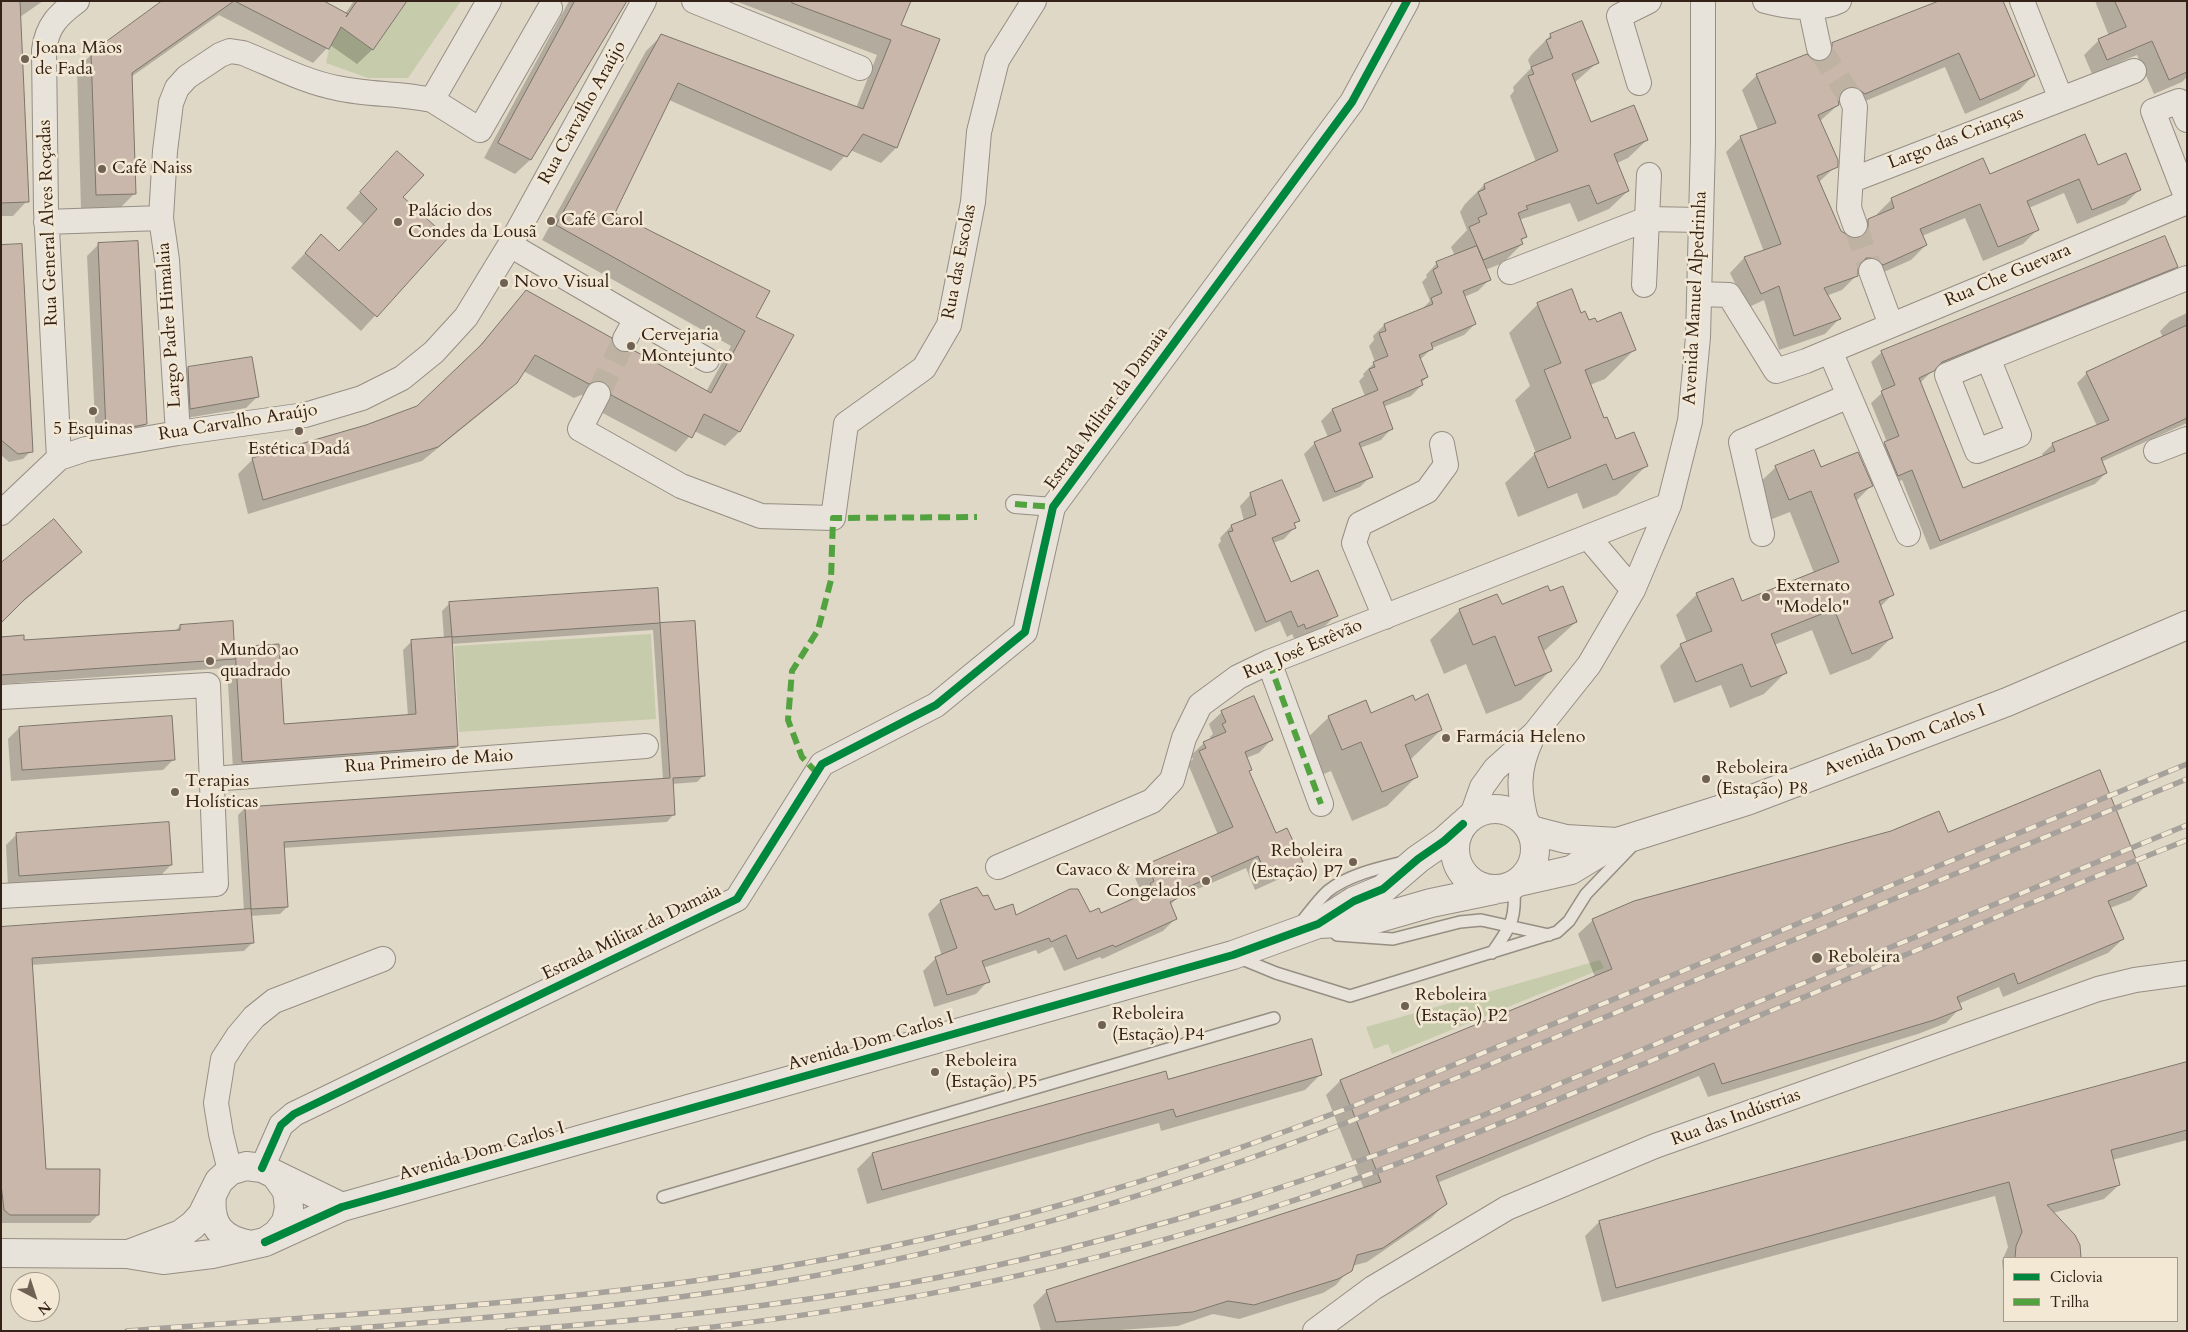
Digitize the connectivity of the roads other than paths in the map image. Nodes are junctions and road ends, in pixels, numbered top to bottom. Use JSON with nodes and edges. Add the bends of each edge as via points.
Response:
{"nodes":[{"id":1,"x":77,"y":1,"type":"edge"},
{"id":2,"x":490,"y":1,"type":"edge"},
{"id":3,"x":644,"y":1,"type":"edge"},
{"id":4,"x":694,"y":1,"type":"edge"},
{"id":5,"x":1034,"y":1,"type":"edge"},
{"id":6,"x":1407,"y":1,"type":"edge"},
{"id":7,"x":1649,"y":1,"type":"edge"},
{"id":8,"x":1703,"y":1,"type":"edge"},
{"id":9,"x":1765,"y":1,"type":"edge"},
{"id":10,"x":1839,"y":1,"type":"edge"},
{"id":11,"x":2022,"y":1,"type":"edge"},
{"id":12,"x":547,"y":4,"type":"edge"},
{"id":13,"x":1810,"y":6,"type":"junction"},
{"id":14,"x":1818,"y":48,"type":"tunnel mouth"},
{"id":15,"x":860,"y":68,"type":"dead end"},
{"id":16,"x":2134,"y":71,"type":"dead end"},
{"id":17,"x":1639,"y":83,"type":"dead end"},
{"id":18,"x":2061,"y":99,"type":"junction"},
{"id":19,"x":432,"y":100,"type":"junction"},
{"id":20,"x":1852,"y":100,"type":"tunnel mouth"},
{"id":21,"x":2187,"y":120,"type":"edge"},
{"id":22,"x":1649,"y":174,"type":"dead end"},
{"id":23,"x":1852,"y":180,"type":"junction"},
{"id":24,"x":2187,"y":201,"type":"edge"},
{"id":25,"x":161,"y":218,"type":"junction"},
{"id":26,"x":1647,"y":219,"type":"junction"},
{"id":27,"x":1701,"y":220,"type":"junction"},
{"id":28,"x":46,"y":222,"type":"junction"},
{"id":29,"x":1855,"y":225,"type":"tunnel mouth"},
{"id":30,"x":510,"y":246,"type":"junction"},
{"id":31,"x":1871,"y":271,"type":"tunnel mouth"},
{"id":32,"x":1510,"y":272,"type":"dead end"},
{"id":33,"x":2187,"y":278,"type":"edge"},
{"id":34,"x":1644,"y":285,"type":"dead end"},
{"id":35,"x":1699,"y":294,"type":"junction"},
{"id":36,"x":1891,"y":325,"type":"junction"},
{"id":37,"x":1830,"y":351,"type":"junction"},
{"id":38,"x":1988,"y":358,"type":"dead end"},
{"id":39,"x":707,"y":360,"type":"dead end"},
{"id":40,"x":598,"y":394,"type":"tunnel mouth"},
{"id":41,"x":1849,"y":396,"type":"junction"},
{"id":42,"x":178,"y":433,"type":"junction"},
{"id":43,"x":2187,"y":439,"type":"edge"},
{"id":44,"x":1442,"y":444,"type":"dead end"},
{"id":45,"x":2156,"y":451,"type":"dead end"},
{"id":46,"x":59,"y":458,"type":"junction"},
{"id":47,"x":1015,"y":504,"type":"dead end"},
{"id":48,"x":1669,"y":504,"type":"junction"},
{"id":49,"x":1053,"y":507,"type":"junction"},
{"id":50,"x":1,"y":513,"type":"edge"},
{"id":51,"x":1762,"y":534,"type":"dead end"},
{"id":52,"x":1908,"y":534,"type":"dead end"},
{"id":53,"x":1588,"y":537,"type":"junction"},
{"id":54,"x":1634,"y":590,"type":"junction"},
{"id":55,"x":1384,"y":617,"type":"junction"},
{"id":56,"x":2187,"y":625,"type":"edge"},
{"id":57,"x":2187,"y":639,"type":"edge"},
{"id":58,"x":2152,"y":642,"type":"junction"},
{"id":59,"x":1269,"y":662,"type":"junction"},
{"id":60,"x":1,"y":697,"type":"edge"},
{"id":61,"x":1534,"y":734,"type":"junction"},
{"id":62,"x":646,"y":746,"type":"dead end"},
{"id":63,"x":212,"y":779,"type":"junction"},
{"id":64,"x":1321,"y":804,"type":"dead end"},
{"id":65,"x":1467,"y":820,"type":"junction"},
{"id":66,"x":1529,"y":827,"type":"junction"},
{"id":67,"x":1644,"y":834,"type":"junction"},
{"id":68,"x":1617,"y":842,"type":"junction"},
{"id":69,"x":998,"y":867,"type":"dead end"},
{"id":70,"x":1509,"y":885,"type":"junction"},
{"id":71,"x":1,"y":896,"type":"edge"},
{"id":72,"x":1512,"y":926,"type":"junction"},
{"id":73,"x":1305,"y":928,"type":"junction"},
{"id":74,"x":1549,"y":935,"type":"junction"},
{"id":75,"x":1492,"y":953,"type":"junction"},
{"id":76,"x":1233,"y":955,"type":"junction"},
{"id":77,"x":383,"y":959,"type":"dead end"},
{"id":78,"x":2187,"y":973,"type":"edge"},
{"id":79,"x":1274,"y":1018,"type":"dead end"},
{"id":80,"x":230,"y":1171,"type":"junction"},
{"id":81,"x":270,"y":1172,"type":"junction"},
{"id":82,"x":212,"y":1194,"type":"junction"},
{"id":83,"x":663,"y":1197,"type":"dead end"},
{"id":84,"x":342,"y":1207,"type":"junction"},
{"id":85,"x":258,"y":1243,"type":"junction"},
{"id":86,"x":1,"y":1253,"type":"edge"},
{"id":87,"x":127,"y":1254,"type":"junction"},
{"id":88,"x":1315,"y":1331,"type":"edge"}],
"edges":[{"from":1,"to":28,"type":"street","name":"Rua General Alves Roçadas","via":[[53,21],[46,35]]},
{"from":2,"to":19,"type":"street"},
{"from":3,"to":30,"type":"street","name":"Rua Carvalho Araújo"},
{"from":4,"to":15,"type":"street"},
{"from":5,"to":40,"type":"street","name":"Rua das Escolas","via":[[997,60],[979,132],[973,202],[948,325],[924,368],[846,424],[833,518],[761,516],[681,486],[580,429]]},
{"from":6,"to":49,"type":"street","name":"Estrada Militar da Damaia","via":[[1352,102]]},
{"from":7,"to":17,"type":"street","via":[[1619,16]]},
{"from":8,"to":27,"type":"street","name":"Avenida Manuel Alpedrinha"},
{"from":9,"to":13,"type":"street","via":[[1781,6]]},
{"from":10,"to":13,"type":"street","via":[[1829,6]]},
{"from":11,"to":18,"type":"street"},
{"from":12,"to":19,"type":"street","name":"Largo Padre Himalaia","via":[[480,130]]},
{"from":13,"to":14,"type":"street"},
{"from":16,"to":18,"type":"street","name":"Largo das Crianças"},
{"from":18,"to":23,"type":"street","name":"Largo das Crianças"},
{"from":19,"to":25,"type":"street","name":"Largo Padre Himalaia","via":[[334,88],[243,53],[230,51],[220,55],[177,88],[165,151]]},
{"from":20,"to":23,"type":"street","via":[[1855,107]]},
{"from":21,"to":24,"type":"street","via":[[2179,101],[2153,111]]},
{"from":22,"to":26,"type":"street"},
{"from":23,"to":29,"type":"street","via":[[1849,208]]},
{"from":24,"to":36,"type":"street","name":"Rua Che Guevara"},
{"from":25,"to":28,"type":"street","name":"Largo Padre Himalaia"},
{"from":25,"to":42,"type":"street","name":"Largo Padre Himalaia","via":[[167,260]]},
{"from":26,"to":27,"type":"street"},
{"from":26,"to":32,"type":"street"},
{"from":26,"to":34,"type":"street"},
{"from":27,"to":35,"type":"street","name":"Avenida Manuel Alpedrinha"},
{"from":28,"to":46,"type":"street","name":"Rua General Alves Roçadas"},
{"from":30,"to":39,"type":"street","via":[[630,329]]},
{"from":30,"to":42,"type":"street","name":"Rua Carvalho Araújo","via":[[466,317],[434,352],[402,378],[362,398],[305,415]]},
{"from":31,"to":36,"type":"street"},
{"from":33,"to":38,"type":"street"},
{"from":35,"to":37,"type":"street","name":"Rua Che Guevara","via":[[1728,295],[1776,371]]},
{"from":35,"to":48,"type":"street","name":"Avenida Manuel Alpedrinha","via":[[1690,421]]},
{"from":36,"to":37,"type":"street","name":"Rua Che Guevara"},
{"from":37,"to":41,"type":"street"},
{"from":41,"to":51,"type":"street","via":[[1741,442]]},
{"from":41,"to":52,"type":"street"},
{"from":42,"to":46,"type":"street","name":"Rua Carvalho Araújo","via":[[86,449]]},
{"from":43,"to":45,"type":"street"},
{"from":44,"to":55,"type":"street","via":[[1446,465],[1427,491],[1360,524],[1354,543]]},
{"from":46,"to":50,"type":"street","name":"Rua Carvalho Araújo"},
{"from":47,"to":49,"type":"street"},
{"from":48,"to":53,"type":"street","name":"Rua José Estêvão"},
{"from":48,"to":54,"type":"street","name":"Avenida Manuel Alpedrinha"},
{"from":49,"to":81,"type":"street","name":"Estrada Militar da Damaia","via":[[1025,632],[936,705],[822,764],[737,899],[294,1114],[281,1125]]},
{"from":53,"to":54,"type":"street"},
{"from":53,"to":55,"type":"street","name":"Rua José Estêvão"},
{"from":54,"to":61,"type":"street","name":"Avenida Manuel Alpedrinha","via":[[1589,665]]},
{"from":55,"to":59,"type":"street","name":"Rua José Estêvão"},
{"from":56,"to":58,"type":"street","name":"Avenida Dom Carlos I"},
{"from":57,"to":58,"type":"street"},
{"from":58,"to":67,"type":"street","name":"Avenida Dom Carlos I","via":[[2008,702],[1747,801]]},
{"from":59,"to":64,"type":"street"},
{"from":59,"to":69,"type":"street","name":"Rua José Estêvão","via":[[1238,677],[1200,704],[1184,738],[1172,780],[1152,801]]},
{"from":60,"to":63,"type":"street","via":[[208,685]]},
{"from":61,"to":65,"type":"street","name":"Avenida Manuel Alpedrinha","via":[[1495,770],[1482,787]]},
{"from":61,"to":66,"type":"street","name":"Avenida Manuel Alpedrinha","via":[[1521,765],[1520,781],[1520,797]]},
{"from":62,"to":63,"type":"street","name":"Rua Primeiro de Maio"},
{"from":63,"to":71,"type":"street","via":[[216,884]]},
{"from":65,"to":66,"type":"street","via":[[1483,810],[1507,810]]},
{"from":65,"to":70,"type":"street","via":[[1457,835],[1454,848],[1461,872],[1481,887]]},
{"from":65,"to":73,"type":"street","name":"Avenida Dom Carlos I","via":[[1383,888]]},
{"from":66,"to":68,"type":"street","name":"Avenida Dom Carlos I","via":[[1566,839]]},
{"from":66,"to":70,"type":"street","via":[[1535,847],[1533,864]]},
{"from":67,"to":68,"type":"street","name":"Avenida Dom Carlos I"},
{"from":67,"to":74,"type":"lane","via":[[1586,894],[1569,921]]},
{"from":68,"to":70,"type":"street","name":"Avenida Dom Carlos I","via":[[1571,870]]},
{"from":70,"to":72,"type":"lane","via":[[1515,910]]},
{"from":70,"to":73,"type":"street","name":"Avenida Dom Carlos I","via":[[1431,902],[1365,922]]},
{"from":72,"to":73,"type":"lane","via":[[1481,920],[1460,922],[1393,939]]},
{"from":72,"to":74,"type":"lane"},
{"from":72,"to":75,"type":"lane"},
{"from":73,"to":76,"type":"street","name":"Avenida Dom Carlos I"},
{"from":74,"to":75,"type":"lane"},
{"from":75,"to":76,"type":"lane","via":[[1350,996],[1276,973]]},
{"from":76,"to":84,"type":"street","name":"Avenida Dom Carlos I"},
{"from":77,"to":80,"type":"street","via":[[274,1001],[238,1036],[223,1059],[216,1102]]},
{"from":78,"to":88,"type":"street","name":"Rua das Indústrias","via":[[2098,989],[1629,1157],[1507,1208],[1373,1288]]},
{"from":79,"to":83,"type":"lane"},
{"from":80,"to":81,"type":"street","via":[[246,1166]]},
{"from":80,"to":82,"type":"street"},
{"from":81,"to":84,"type":"street"},
{"from":81,"to":85,"type":"street","via":[[287,1191],[289,1208],[286,1222],[277,1234]]},
{"from":82,"to":85,"type":"street","via":[[215,1224],[224,1235],[236,1242]]},
{"from":82,"to":87,"type":"street","via":[[202,1215],[181,1234]]},
{"from":84,"to":85,"type":"street","name":"Avenida Dom Carlos I"},
{"from":85,"to":87,"type":"street","name":"Avenida Dom Carlos I","via":[[212,1254],[163,1260]]},
{"from":86,"to":87,"type":"street"}]}
